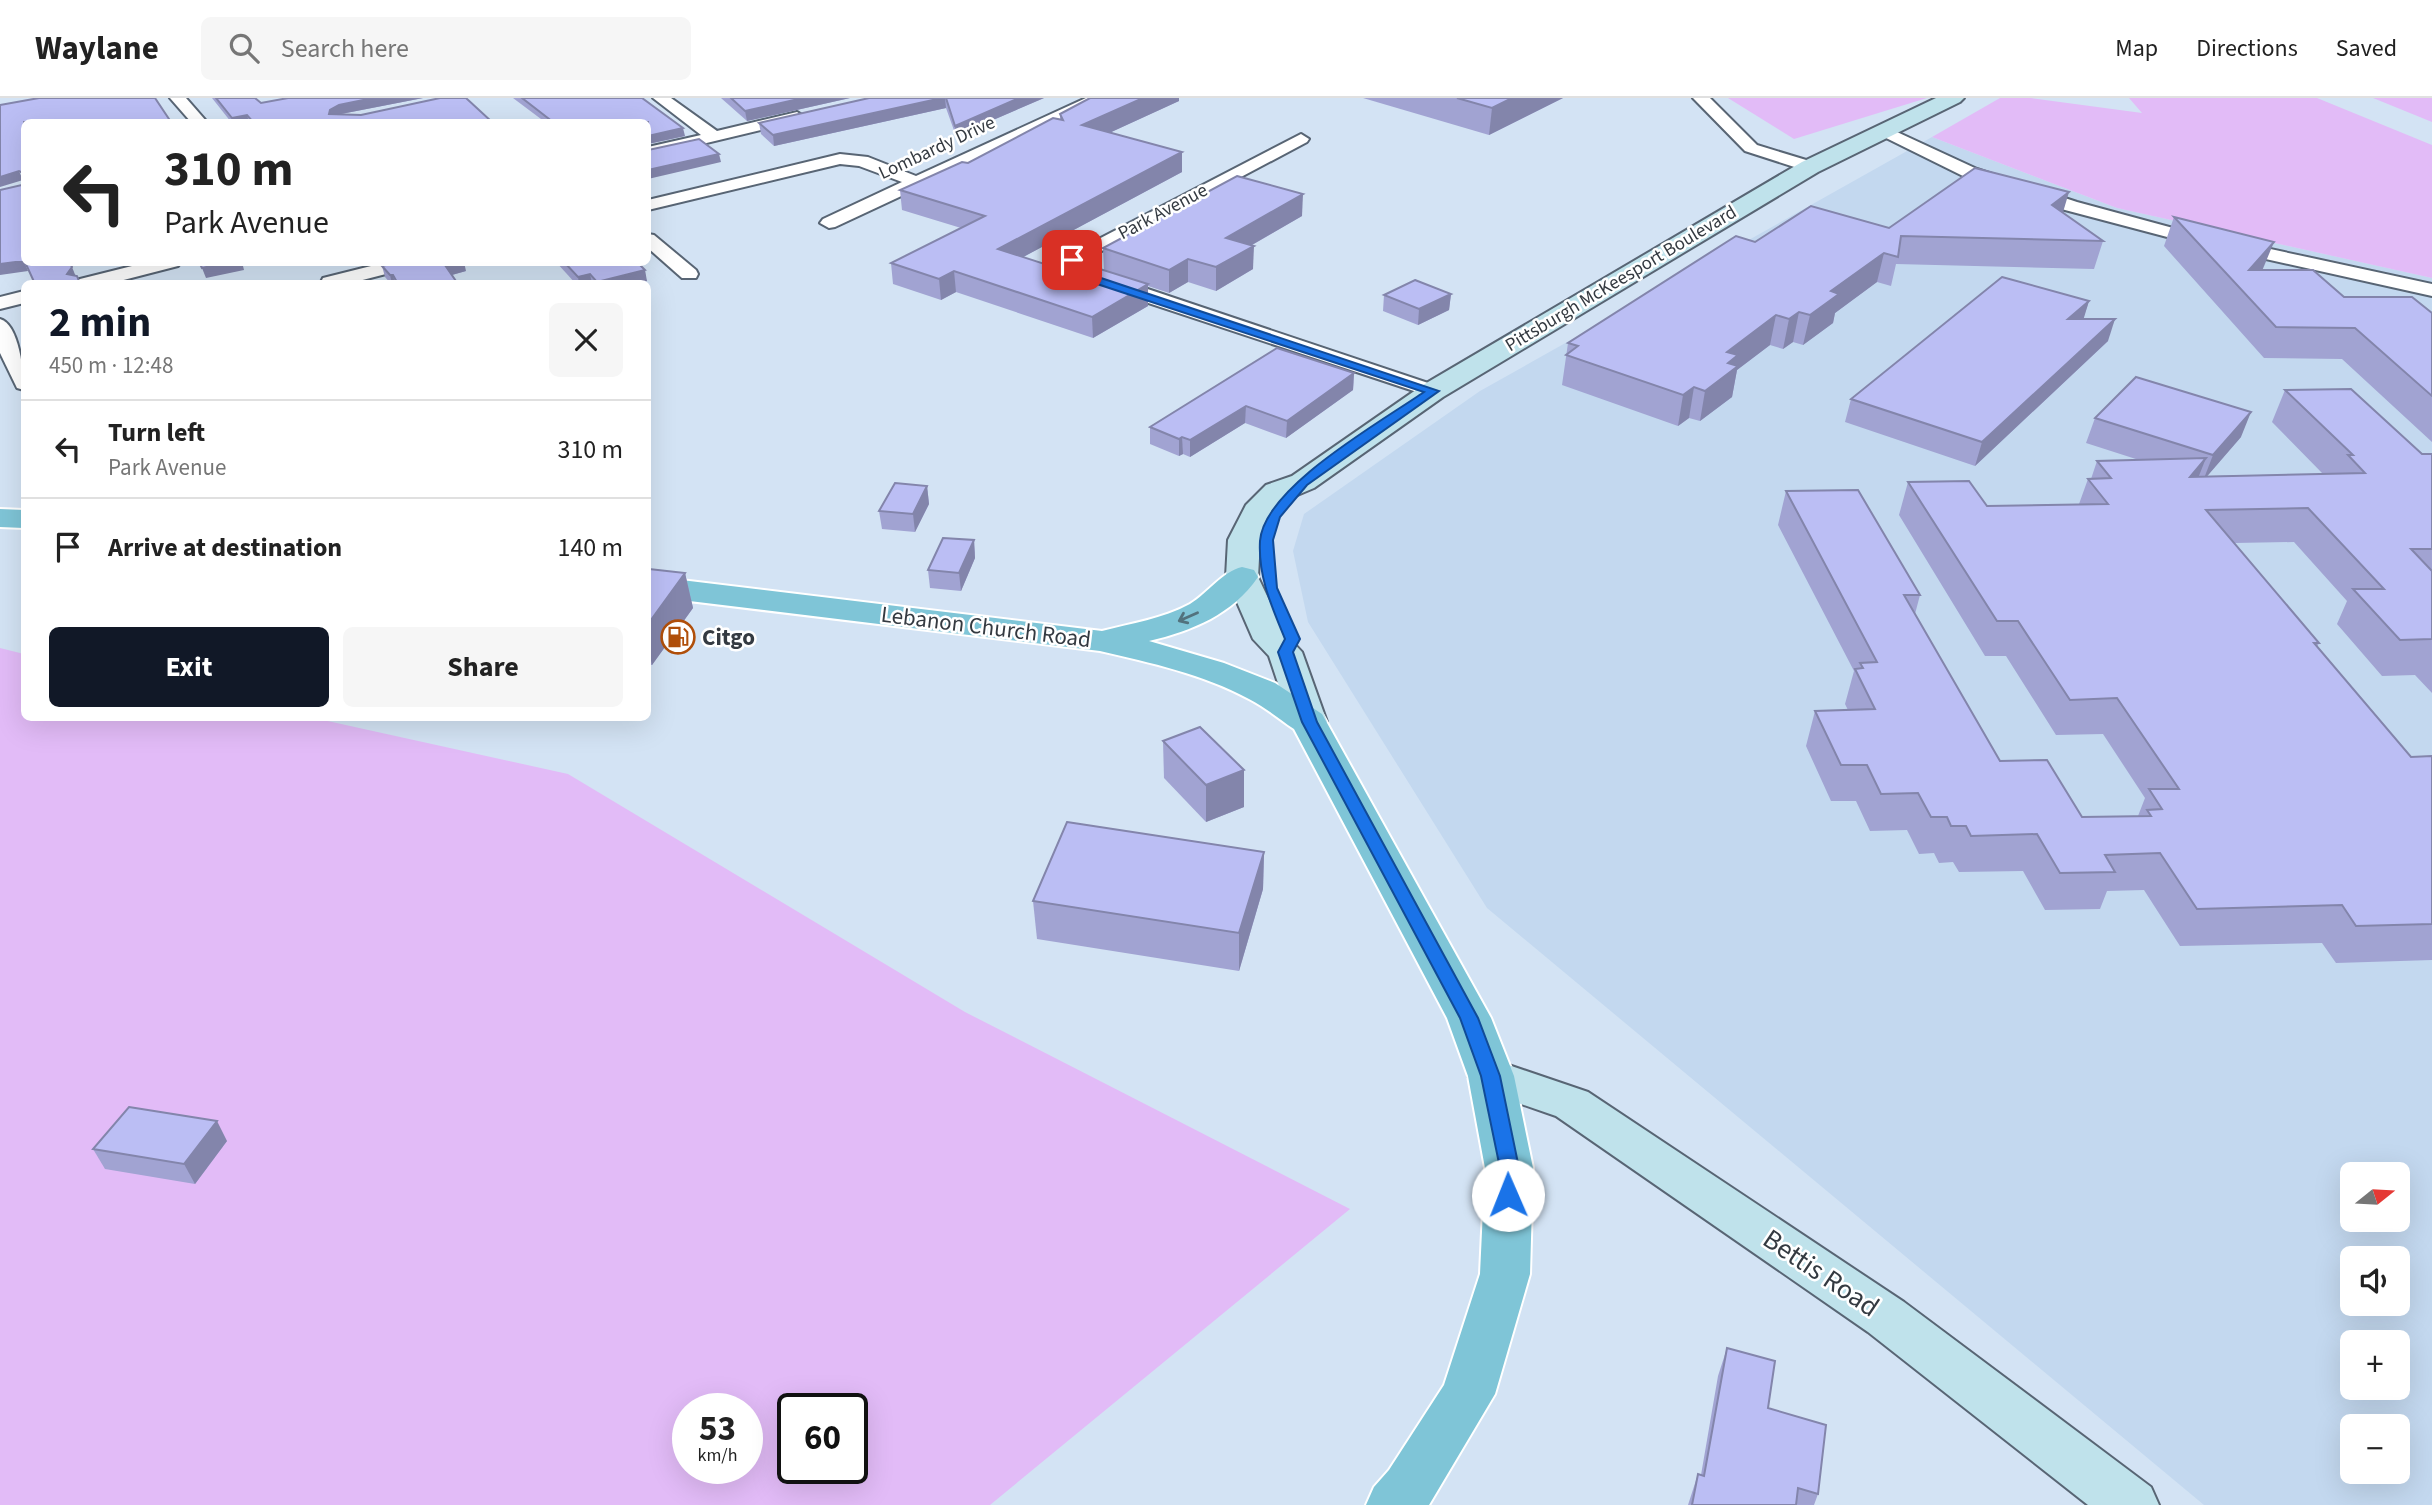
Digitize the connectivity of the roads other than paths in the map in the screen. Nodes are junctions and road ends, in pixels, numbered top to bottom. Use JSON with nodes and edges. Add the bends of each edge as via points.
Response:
{"nodes":[{"id":1,"x":178,"y":98,"type":"edge"},
{"id":2,"x":661,"y":98,"type":"edge"},
{"id":3,"x":1063,"y":98,"type":"edge"},
{"id":4,"x":1103,"y":98,"type":"edge"},
{"id":5,"x":1700,"y":98,"type":"edge"},
{"id":6,"x":1953,"y":98,"type":"edge"},
{"id":7,"x":1082,"y":104,"type":"junction"},
{"id":8,"x":817,"y":113,"type":"edge"},
{"id":9,"x":196,"y":119,"type":"edge"},
{"id":10,"x":1884,"y":131,"type":"junction"},
{"id":11,"x":713,"y":136,"type":"junction"},
{"id":12,"x":1301,"y":139,"type":"dead end"},
{"id":13,"x":651,"y":151,"type":"edge"},
{"id":14,"x":1810,"y":167,"type":"junction"},
{"id":15,"x":915,"y":181,"type":"junction"},
{"id":16,"x":651,"y":204,"type":"edge"},
{"id":17,"x":829,"y":223,"type":"dead end"},
{"id":18,"x":651,"y":242,"type":"edge"},
{"id":19,"x":156,"y":266,"type":"edge"},
{"id":20,"x":391,"y":266,"type":"edge"},
{"id":21,"x":690,"y":274,"type":"dead end"},
{"id":22,"x":327,"y":279,"type":"edge"},
{"id":23,"x":99,"y":280,"type":"edge"},
{"id":24,"x":2432,"y":290,"type":"edge"},
{"id":25,"x":21,"y":298,"type":"edge"},
{"id":26,"x":0,"y":303,"type":"edge"},
{"id":27,"x":0,"y":325,"type":"edge"},
{"id":28,"x":21,"y":378,"type":"edge"},
{"id":29,"x":1433,"y":391,"type":"junction"},
{"id":30,"x":1303,"y":482,"type":"junction"},
{"id":31,"x":0,"y":518,"type":"edge"},
{"id":32,"x":21,"y":519,"type":"edge"},
{"id":33,"x":1242,"y":577,"type":"junction"},
{"id":34,"x":651,"y":586,"type":"edge"},
{"id":35,"x":1100,"y":641,"type":"junction"},
{"id":36,"x":1286,"y":652,"type":"junction"},
{"id":37,"x":1310,"y":722,"type":"junction"},
{"id":38,"x":1491,"y":1076,"type":"junction"},
{"id":39,"x":1394,"y":1505,"type":"edge"},
{"id":40,"x":2131,"y":1505,"type":"edge"}],
"edges":[{"from":1,"to":9,"type":"street"},
{"from":2,"to":11,"type":"street"},
{"from":3,"to":7,"type":"street"},
{"from":4,"to":7,"type":"street","name":"Lombardy Drive"},
{"from":5,"to":14,"type":"street","via":[[1751,148]]},
{"from":6,"to":10,"type":"main road","name":"Pittsburgh McKeesport Boulevard"},
{"from":7,"to":15,"type":"street","name":"Lombardy Drive"},
{"from":8,"to":11,"type":"street"},
{"from":10,"to":14,"type":"main road","name":"Pittsburgh McKeesport Boulevard"},
{"from":10,"to":24,"type":"street","via":[[1971,173],[2071,206],[2171,233]]},
{"from":11,"to":13,"type":"street"},
{"from":12,"to":29,"type":"street","name":"Park Avenue","via":[[1072,260],[1073,269]]},
{"from":14,"to":29,"type":"main road","name":"Pittsburgh McKeesport Boulevard"},
{"from":15,"to":16,"type":"street","via":[[862,161],[840,159]]},
{"from":15,"to":17,"type":"street","name":"Lombardy Drive"},
{"from":18,"to":21,"type":"street"},
{"from":19,"to":23,"type":"street"},
{"from":20,"to":22,"type":"street"},
{"from":25,"to":26,"type":"street"},
{"from":27,"to":28,"type":"street"},
{"from":29,"to":30,"type":"main road","name":"Pittsburgh McKeesport Boulevard"},
{"from":30,"to":33,"type":"main road","name":"Pittsburgh McKeesport Boulevard","via":[[1277,492],[1257,512],[1244,540]]},
{"from":30,"to":36,"type":"main road","name":"Pittsburgh McKeesport Boulevard","via":[[1274,517],[1267,540],[1270,588],[1292,639]]},
{"from":31,"to":32,"type":"main road"},
{"from":33,"to":35,"type":"main road","one_way":true,"via":[[1229,593],[1190,617],[1144,633]]},
{"from":33,"to":36,"type":"main road","name":"Pittsburgh McKeesport Boulevard","via":[[1270,639]]},
{"from":34,"to":35,"type":"main road","name":"Lebanon Church Road"},
{"from":35,"to":37,"type":"main road","name":"Lebanon Church Road","via":[[1212,670],[1262,691]]},
{"from":36,"to":37,"type":"main road","name":"Pittsburgh McKeesport Boulevard"},
{"from":37,"to":38,"type":"main road","name":"Pittsburgh McKeesport Boulevard","via":[[1469,1018]]},
{"from":38,"to":39,"type":"main road","name":"Pittsburgh McKeesport Boulevard","via":[[1509,1168],[1505,1275],[1468,1394]]},
{"from":38,"to":40,"type":"main road","name":"Bettis Road","via":[[1572,1104],[1886,1317]]}]}
